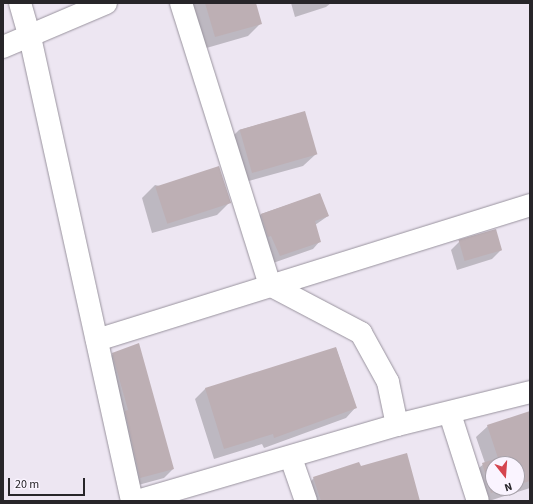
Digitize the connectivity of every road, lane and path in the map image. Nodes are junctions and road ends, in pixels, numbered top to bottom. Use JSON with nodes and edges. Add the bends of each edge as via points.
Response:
{"nodes":[{"id":1,"x":20,"y":3,"type":"edge"},
{"id":2,"x":106,"y":3,"type":"edge"},
{"id":3,"x":182,"y":3,"type":"edge"},
{"id":4,"x":30,"y":37,"type":"junction"},
{"id":5,"x":3,"y":47,"type":"edge"},
{"id":6,"x":530,"y":205,"type":"edge"},
{"id":7,"x":270,"y":285,"type":"junction"},
{"id":8,"x":97,"y":340,"type":"junction"},
{"id":9,"x":530,"y":392,"type":"edge"},
{"id":10,"x":450,"y":414,"type":"junction"},
{"id":11,"x":397,"y":425,"type":"junction"},
{"id":12,"x":291,"y":458,"type":"junction"},
{"id":13,"x":174,"y":496,"type":"edge"},
{"id":14,"x":132,"y":501,"type":"edge"},
{"id":15,"x":137,"y":501,"type":"edge"},
{"id":16,"x":306,"y":501,"type":"edge"},
{"id":17,"x":478,"y":501,"type":"edge"}],
"edges":[{"from":1,"to":4,"type":"street"},
{"from":2,"to":4,"type":"street"},
{"from":3,"to":7,"type":"street"},
{"from":4,"to":5,"type":"street"},
{"from":4,"to":8,"type":"street"},
{"from":6,"to":7,"type":"street"},
{"from":7,"to":8,"type":"street"},
{"from":7,"to":11,"type":"street","via":[[361,333],[388,382]]},
{"from":8,"to":14,"type":"street"},
{"from":9,"to":10,"type":"street"},
{"from":10,"to":11,"type":"street"},
{"from":10,"to":17,"type":"street"},
{"from":11,"to":12,"type":"street"},
{"from":12,"to":13,"type":"street"},
{"from":12,"to":16,"type":"street"},
{"from":13,"to":15,"type":"street"}]}
